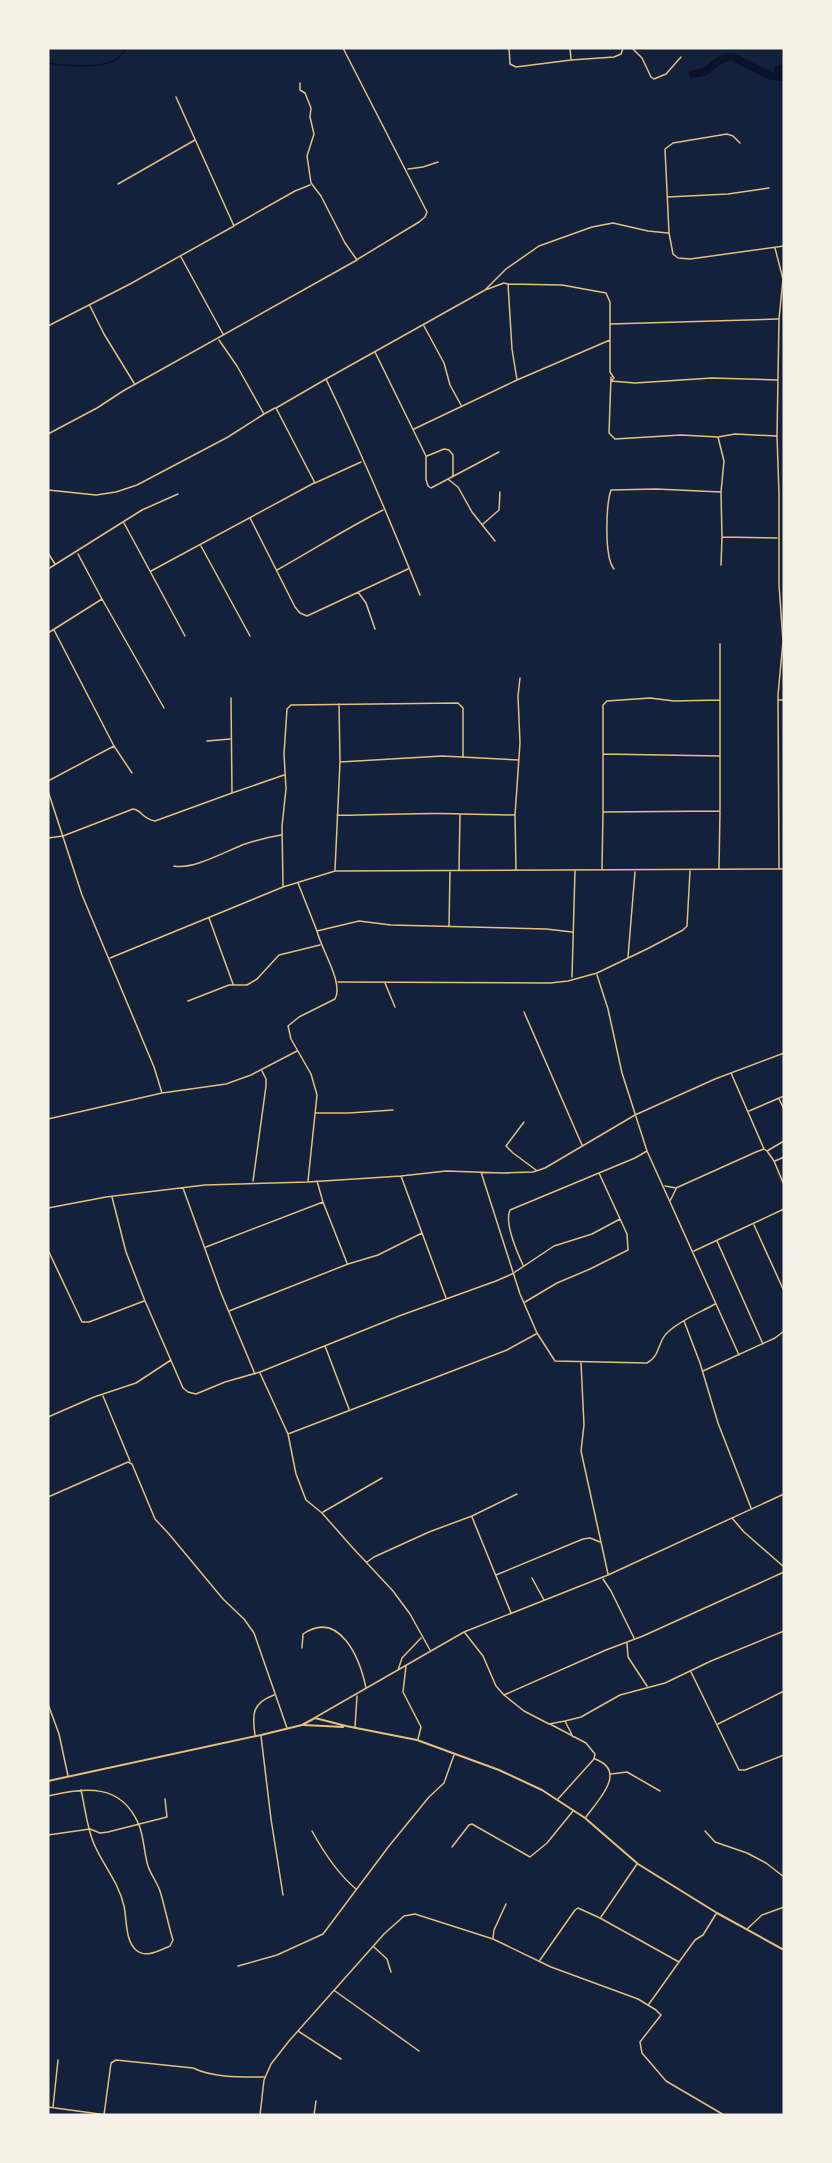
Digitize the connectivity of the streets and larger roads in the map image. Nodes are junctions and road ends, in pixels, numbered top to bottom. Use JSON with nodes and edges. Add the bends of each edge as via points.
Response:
{"nodes":[{"id":1,"x":344,"y":48,"type":"edge"},
{"id":2,"x":509,"y":48,"type":"edge"},
{"id":3,"x":570,"y":48,"type":"edge"},
{"id":4,"x":623,"y":48,"type":"edge"},
{"id":5,"x":632,"y":48,"type":"edge"},
{"id":6,"x":681,"y":57,"type":"dead end"},
{"id":7,"x":571,"y":60,"type":"junction"},
{"id":8,"x":300,"y":83,"type":"dead end"},
{"id":9,"x":176,"y":97,"type":"dead end"},
{"id":10,"x":196,"y":140,"type":"junction"},
{"id":11,"x":740,"y":143,"type":"dead end"},
{"id":12,"x":438,"y":162,"type":"dead end"},
{"id":13,"x":407,"y":169,"type":"junction"},
{"id":14,"x":118,"y":184,"type":"dead end"},
{"id":15,"x":312,"y":185,"type":"junction"},
{"id":16,"x":769,"y":188,"type":"dead end"},
{"id":17,"x":667,"y":197,"type":"junction"},
{"id":18,"x":234,"y":226,"type":"junction"},
{"id":19,"x":669,"y":233,"type":"junction"},
{"id":20,"x":784,"y":246,"type":"edge"},
{"id":21,"x":775,"y":248,"type":"junction"},
{"id":22,"x":181,"y":256,"type":"junction"},
{"id":23,"x":357,"y":260,"type":"junction"},
{"id":24,"x":507,"y":284,"type":"junction"},
{"id":25,"x":485,"y":290,"type":"junction"},
{"id":26,"x":90,"y":306,"type":"junction"},
{"id":27,"x":779,"y":319,"type":"junction"},
{"id":28,"x":423,"y":324,"type":"junction"},
{"id":29,"x":610,"y":324,"type":"junction"},
{"id":30,"x":48,"y":327,"type":"edge"},
{"id":31,"x":224,"y":335,"type":"junction"},
{"id":32,"x":218,"y":339,"type":"junction"},
{"id":33,"x":610,"y":340,"type":"junction"},
{"id":34,"x":375,"y":351,"type":"junction"},
{"id":35,"x":611,"y":375,"type":"junction"},
{"id":36,"x":326,"y":379,"type":"junction"},
{"id":37,"x":517,"y":380,"type":"junction"},
{"id":38,"x":777,"y":380,"type":"junction"},
{"id":39,"x":135,"y":384,"type":"junction"},
{"id":40,"x":461,"y":406,"type":"junction"},
{"id":41,"x":276,"y":408,"type":"junction"},
{"id":42,"x":264,"y":414,"type":"junction"},
{"id":43,"x":413,"y":429,"type":"junction"},
{"id":44,"x":48,"y":434,"type":"edge"},
{"id":45,"x":777,"y":436,"type":"junction"},
{"id":46,"x":718,"y":437,"type":"junction"},
{"id":47,"x":499,"y":452,"type":"dead end"},
{"id":48,"x":426,"y":456,"type":"junction"},
{"id":49,"x":362,"y":462,"type":"junction"},
{"id":50,"x":453,"y":476,"type":"junction"},
{"id":51,"x":448,"y":479,"type":"junction"},
{"id":52,"x":315,"y":483,"type":"junction"},
{"id":53,"x":48,"y":490,"type":"edge"},
{"id":54,"x":500,"y":492,"type":"dead end"},
{"id":55,"x":721,"y":492,"type":"junction"},
{"id":56,"x":178,"y":494,"type":"dead end"},
{"id":57,"x":385,"y":510,"type":"junction"},
{"id":58,"x":250,"y":518,"type":"junction"},
{"id":59,"x":123,"y":522,"type":"junction"},
{"id":60,"x":482,"y":525,"type":"junction"},
{"id":61,"x":722,"y":537,"type":"junction"},
{"id":62,"x":778,"y":538,"type":"junction"},
{"id":63,"x":495,"y":541,"type":"dead end"},
{"id":64,"x":200,"y":545,"type":"junction"},
{"id":65,"x":77,"y":552,"type":"junction"},
{"id":66,"x":48,"y":553,"type":"edge"},
{"id":67,"x":56,"y":565,"type":"junction"},
{"id":68,"x":721,"y":565,"type":"dead end"},
{"id":69,"x":409,"y":568,"type":"junction"},
{"id":70,"x":48,"y":569,"type":"edge"},
{"id":71,"x":614,"y":569,"type":"dead end"},
{"id":72,"x":277,"y":570,"type":"junction"},
{"id":73,"x":151,"y":571,"type":"junction"},
{"id":74,"x":779,"y":585,"type":"junction"},
{"id":75,"x":784,"y":586,"type":"edge"},
{"id":76,"x":357,"y":591,"type":"junction"},
{"id":77,"x":420,"y":596,"type":"dead end"},
{"id":78,"x":102,"y":599,"type":"junction"},
{"id":79,"x":375,"y":629,"type":"dead end"},
{"id":80,"x":54,"y":630,"type":"junction"},
{"id":81,"x":48,"y":633,"type":"edge"},
{"id":82,"x":185,"y":636,"type":"dead end"},
{"id":83,"x":250,"y":636,"type":"dead end"},
{"id":84,"x":784,"y":641,"type":"edge"},
{"id":85,"x":720,"y":644,"type":"dead end"},
{"id":86,"x":520,"y":678,"type":"dead end"},
{"id":87,"x":231,"y":699,"type":"dead end"},
{"id":88,"x":720,"y":700,"type":"junction"},
{"id":89,"x":778,"y":700,"type":"junction"},
{"id":90,"x":784,"y":700,"type":"edge"},
{"id":91,"x":339,"y":703,"type":"junction"},
{"id":92,"x":164,"y":708,"type":"dead end"},
{"id":93,"x":231,"y":739,"type":"junction"},
{"id":94,"x":207,"y":741,"type":"dead end"},
{"id":95,"x":114,"y":746,"type":"junction"},
{"id":96,"x":603,"y":754,"type":"junction"},
{"id":97,"x":720,"y":756,"type":"junction"},
{"id":98,"x":463,"y":757,"type":"junction"},
{"id":99,"x":519,"y":760,"type":"junction"},
{"id":100,"x":340,"y":762,"type":"junction"},
{"id":101,"x":132,"y":773,"type":"dead end"},
{"id":102,"x":285,"y":774,"type":"junction"},
{"id":103,"x":48,"y":781,"type":"edge"},
{"id":104,"x":48,"y":790,"type":"edge"},
{"id":105,"x":232,"y":793,"type":"junction"},
{"id":106,"x":778,"y":810,"type":"junction"},
{"id":107,"x":784,"y":810,"type":"edge"},
{"id":108,"x":720,"y":811,"type":"junction"},
{"id":109,"x":603,"y":812,"type":"junction"},
{"id":110,"x":337,"y":814,"type":"junction"},
{"id":111,"x":460,"y":814,"type":"junction"},
{"id":112,"x":515,"y":815,"type":"junction"},
{"id":113,"x":282,"y":834,"type":"junction"},
{"id":114,"x":63,"y":836,"type":"junction"},
{"id":115,"x":48,"y":838,"type":"edge"},
{"id":116,"x":174,"y":866,"type":"dead end"},
{"id":117,"x":575,"y":870,"type":"junction"},
{"id":118,"x":602,"y":870,"type":"junction"},
{"id":119,"x":719,"y":870,"type":"junction"},
{"id":120,"x":779,"y":870,"type":"junction"},
{"id":121,"x":784,"y":870,"type":"edge"},
{"id":122,"x":335,"y":871,"type":"junction"},
{"id":123,"x":450,"y":871,"type":"junction"},
{"id":124,"x":459,"y":871,"type":"junction"},
{"id":125,"x":516,"y":871,"type":"junction"},
{"id":126,"x":635,"y":871,"type":"junction"},
{"id":127,"x":690,"y":871,"type":"junction"},
{"id":128,"x":297,"y":882,"type":"junction"},
{"id":129,"x":283,"y":887,"type":"junction"},
{"id":130,"x":209,"y":918,"type":"junction"},
{"id":131,"x":449,"y":927,"type":"junction"},
{"id":132,"x":317,"y":931,"type":"junction"},
{"id":133,"x":572,"y":932,"type":"junction"},
{"id":134,"x":321,"y":945,"type":"junction"},
{"id":135,"x":110,"y":958,"type":"junction"},
{"id":136,"x":628,"y":958,"type":"junction"},
{"id":137,"x":597,"y":973,"type":"junction"},
{"id":138,"x":572,"y":979,"type":"junction"},
{"id":139,"x":337,"y":982,"type":"junction"},
{"id":140,"x":384,"y":982,"type":"junction"},
{"id":141,"x":233,"y":985,"type":"junction"},
{"id":142,"x":188,"y":1001,"type":"dead end"},
{"id":143,"x":395,"y":1007,"type":"dead end"},
{"id":144,"x":524,"y":1012,"type":"dead end"},
{"id":145,"x":297,"y":1051,"type":"junction"},
{"id":146,"x":784,"y":1053,"type":"edge"},
{"id":147,"x":261,"y":1070,"type":"junction"},
{"id":148,"x":731,"y":1073,"type":"junction"},
{"id":149,"x":162,"y":1093,"type":"junction"},
{"id":150,"x":784,"y":1096,"type":"edge"},
{"id":151,"x":779,"y":1098,"type":"junction"},
{"id":152,"x":784,"y":1109,"type":"edge"},
{"id":153,"x":393,"y":1110,"type":"dead end"},
{"id":154,"x":748,"y":1112,"type":"junction"},
{"id":155,"x":315,"y":1113,"type":"junction"},
{"id":156,"x":635,"y":1115,"type":"junction"},
{"id":157,"x":48,"y":1119,"type":"edge"},
{"id":158,"x":525,"y":1122,"type":"dead end"},
{"id":159,"x":784,"y":1141,"type":"edge"},
{"id":160,"x":582,"y":1146,"type":"junction"},
{"id":161,"x":766,"y":1150,"type":"junction"},
{"id":162,"x":647,"y":1151,"type":"junction"},
{"id":163,"x":784,"y":1156,"type":"edge"},
{"id":164,"x":774,"y":1161,"type":"junction"},
{"id":165,"x":537,"y":1170,"type":"junction"},
{"id":166,"x":481,"y":1172,"type":"junction"},
{"id":167,"x":598,"y":1172,"type":"junction"},
{"id":168,"x":784,"y":1172,"type":"edge"},
{"id":169,"x":780,"y":1174,"type":"junction"},
{"id":170,"x":401,"y":1176,"type":"junction"},
{"id":171,"x":317,"y":1181,"type":"junction"},
{"id":172,"x":253,"y":1182,"type":"junction"},
{"id":173,"x":308,"y":1182,"type":"junction"},
{"id":174,"x":784,"y":1185,"type":"edge"},
{"id":175,"x":664,"y":1186,"type":"junction"},
{"id":176,"x":183,"y":1187,"type":"junction"},
{"id":177,"x":676,"y":1188,"type":"junction"},
{"id":178,"x":112,"y":1196,"type":"junction"},
{"id":179,"x":670,"y":1201,"type":"junction"},
{"id":180,"x":323,"y":1202,"type":"junction"},
{"id":181,"x":48,"y":1208,"type":"edge"},
{"id":182,"x":784,"y":1209,"type":"edge"},
{"id":183,"x":620,"y":1219,"type":"junction"},
{"id":184,"x":754,"y":1224,"type":"junction"},
{"id":185,"x":422,"y":1233,"type":"junction"},
{"id":186,"x":717,"y":1241,"type":"junction"},
{"id":187,"x":205,"y":1248,"type":"junction"},
{"id":188,"x":48,"y":1250,"type":"edge"},
{"id":189,"x":693,"y":1252,"type":"junction"},
{"id":190,"x":348,"y":1264,"type":"junction"},
{"id":191,"x":524,"y":1266,"type":"junction"},
{"id":192,"x":512,"y":1274,"type":"junction"},
{"id":193,"x":784,"y":1291,"type":"edge"},
{"id":194,"x":446,"y":1299,"type":"junction"},
{"id":195,"x":145,"y":1300,"type":"junction"},
{"id":196,"x":524,"y":1303,"type":"junction"},
{"id":197,"x":715,"y":1304,"type":"junction"},
{"id":198,"x":229,"y":1311,"type":"junction"},
{"id":199,"x":684,"y":1321,"type":"junction"},
{"id":200,"x":784,"y":1331,"type":"edge"},
{"id":201,"x":537,"y":1333,"type":"junction"},
{"id":202,"x":763,"y":1344,"type":"junction"},
{"id":203,"x":325,"y":1346,"type":"junction"},
{"id":204,"x":739,"y":1355,"type":"junction"},
{"id":205,"x":172,"y":1360,"type":"junction"},
{"id":206,"x":581,"y":1362,"type":"junction"},
{"id":207,"x":702,"y":1371,"type":"junction"},
{"id":208,"x":260,"y":1372,"type":"junction"},
{"id":209,"x":255,"y":1374,"type":"junction"},
{"id":210,"x":103,"y":1395,"type":"junction"},
{"id":211,"x":349,"y":1410,"type":"junction"},
{"id":212,"x":48,"y":1417,"type":"edge"},
{"id":213,"x":288,"y":1434,"type":"junction"},
{"id":214,"x":130,"y":1462,"type":"junction"},
{"id":215,"x":382,"y":1478,"type":"dead end"},
{"id":216,"x":517,"y":1494,"type":"dead end"},
{"id":217,"x":784,"y":1494,"type":"edge"},
{"id":218,"x":48,"y":1497,"type":"edge"},
{"id":219,"x":751,"y":1509,"type":"junction"},
{"id":220,"x":322,"y":1513,"type":"junction"},
{"id":221,"x":472,"y":1516,"type":"junction"},
{"id":222,"x":732,"y":1518,"type":"junction"},
{"id":223,"x":601,"y":1542,"type":"junction"},
{"id":224,"x":366,"y":1562,"type":"junction"},
{"id":225,"x":784,"y":1567,"type":"edge"},
{"id":226,"x":784,"y":1572,"type":"edge"},
{"id":227,"x":496,"y":1575,"type":"junction"},
{"id":228,"x":608,"y":1575,"type":"junction"},
{"id":229,"x":532,"y":1578,"type":"dead end"},
{"id":230,"x":602,"y":1578,"type":"junction"},
{"id":231,"x":544,"y":1600,"type":"junction"},
{"id":232,"x":511,"y":1613,"type":"junction"},
{"id":233,"x":784,"y":1631,"type":"edge"},
{"id":234,"x":464,"y":1632,"type":"junction"},
{"id":235,"x":422,"y":1637,"type":"junction"},
{"id":236,"x":634,"y":1639,"type":"junction"},
{"id":237,"x":627,"y":1642,"type":"junction"},
{"id":238,"x":302,"y":1648,"type":"dead end"},
{"id":239,"x":430,"y":1651,"type":"junction"},
{"id":240,"x":406,"y":1666,"type":"junction"},
{"id":241,"x":397,"y":1671,"type":"junction"},
{"id":242,"x":691,"y":1671,"type":"junction"},
{"id":243,"x":648,"y":1686,"type":"junction"},
{"id":244,"x":366,"y":1689,"type":"junction"},
{"id":245,"x":784,"y":1691,"type":"edge"},
{"id":246,"x":275,"y":1694,"type":"junction"},
{"id":247,"x":357,"y":1694,"type":"junction"},
{"id":248,"x":504,"y":1695,"type":"junction"},
{"id":249,"x":48,"y":1704,"type":"edge"},
{"id":250,"x":315,"y":1718,"type":"junction"},
{"id":251,"x":565,"y":1721,"type":"junction"},
{"id":252,"x":549,"y":1724,"type":"junction"},
{"id":253,"x":718,"y":1724,"type":"junction"},
{"id":254,"x":302,"y":1725,"type":"junction"},
{"id":255,"x":346,"y":1726,"type":"junction"},
{"id":256,"x":355,"y":1728,"type":"junction"},
{"id":257,"x":288,"y":1729,"type":"junction"},
{"id":258,"x":261,"y":1735,"type":"junction"},
{"id":259,"x":255,"y":1736,"type":"junction"},
{"id":260,"x":574,"y":1738,"type":"junction"},
{"id":261,"x":417,"y":1740,"type":"junction"},
{"id":262,"x":455,"y":1754,"type":"junction"},
{"id":263,"x":784,"y":1755,"type":"edge"},
{"id":264,"x":594,"y":1759,"type":"junction"},
{"id":265,"x":610,"y":1774,"type":"junction"},
{"id":266,"x":69,"y":1777,"type":"junction"},
{"id":267,"x":48,"y":1781,"type":"edge"},
{"id":268,"x":81,"y":1790,"type":"junction"},
{"id":269,"x":660,"y":1791,"type":"dead end"},
{"id":270,"x":48,"y":1796,"type":"edge"},
{"id":271,"x":165,"y":1799,"type":"dead end"},
{"id":272,"x":558,"y":1799,"type":"junction"},
{"id":273,"x":573,"y":1810,"type":"junction"},
{"id":274,"x":585,"y":1818,"type":"junction"},
{"id":275,"x":139,"y":1824,"type":"junction"},
{"id":276,"x":90,"y":1829,"type":"junction"},
{"id":277,"x":312,"y":1831,"type":"dead end"},
{"id":278,"x":705,"y":1831,"type":"dead end"},
{"id":279,"x":48,"y":1835,"type":"edge"},
{"id":280,"x":452,"y":1847,"type":"dead end"},
{"id":281,"x":638,"y":1864,"type":"junction"},
{"id":282,"x":784,"y":1877,"type":"edge"},
{"id":283,"x":356,"y":1889,"type":"junction"},
{"id":284,"x":283,"y":1895,"type":"dead end"},
{"id":285,"x":507,"y":1904,"type":"dead end"},
{"id":286,"x":784,"y":1907,"type":"edge"},
{"id":287,"x":717,"y":1913,"type":"junction"},
{"id":288,"x":600,"y":1918,"type":"junction"},
{"id":289,"x":747,"y":1929,"type":"junction"},
{"id":290,"x":493,"y":1938,"type":"junction"},
{"id":291,"x":373,"y":1947,"type":"junction"},
{"id":292,"x":784,"y":1950,"type":"edge"},
{"id":293,"x":540,"y":1961,"type":"junction"},
{"id":294,"x":679,"y":1962,"type":"junction"},
{"id":295,"x":238,"y":1966,"type":"dead end"},
{"id":296,"x":391,"y":1972,"type":"dead end"},
{"id":297,"x":334,"y":1990,"type":"junction"},
{"id":298,"x":649,"y":2005,"type":"junction"},
{"id":299,"x":298,"y":2031,"type":"junction"},
{"id":300,"x":419,"y":2051,"type":"dead end"},
{"id":301,"x":58,"y":2060,"type":"dead end"},
{"id":302,"x":341,"y":2060,"type":"dead end"},
{"id":303,"x":265,"y":2078,"type":"junction"},
{"id":304,"x":316,"y":2101,"type":"dead end"},
{"id":305,"x":48,"y":2107,"type":"edge"},
{"id":306,"x":53,"y":2108,"type":"junction"},
{"id":307,"x":106,"y":2115,"type":"edge"},
{"id":308,"x":260,"y":2115,"type":"edge"},
{"id":309,"x":314,"y":2115,"type":"edge"},
{"id":310,"x":724,"y":2115,"type":"edge"}],
"edges":[{"from":1,"to":13,"type":"street"},
{"from":2,"to":7,"type":"street","via":[[512,66]]},
{"from":3,"to":7,"type":"street"},
{"from":4,"to":7,"type":"street","via":[[614,57]]},
{"from":5,"to":6,"type":"street","via":[[654,79],[666,74]]},
{"from":8,"to":15,"type":"street","via":[[311,108],[314,134],[307,156]]},
{"from":9,"to":10,"type":"street"},
{"from":10,"to":14,"type":"street"},
{"from":10,"to":18,"type":"street"},
{"from":11,"to":17,"type":"street","via":[[727,134],[666,146]]},
{"from":12,"to":13,"type":"street"},
{"from":13,"to":23,"type":"street","via":[[427,214]]},
{"from":15,"to":18,"type":"street"},
{"from":15,"to":23,"type":"street"},
{"from":16,"to":17,"type":"street"},
{"from":17,"to":19,"type":"street"},
{"from":18,"to":22,"type":"street"},
{"from":19,"to":21,"type":"street","via":[[671,250],[678,258]]},
{"from":19,"to":25,"type":"street","via":[[613,223],[592,227],[539,246],[506,269]]},
{"from":20,"to":21,"type":"street"},
{"from":21,"to":27,"type":"street","via":[[783,279]]},
{"from":22,"to":26,"type":"street"},
{"from":22,"to":31,"type":"street"},
{"from":23,"to":31,"type":"street"},
{"from":24,"to":25,"type":"street"},
{"from":24,"to":29,"type":"street","via":[[562,285],[606,293]]},
{"from":24,"to":37,"type":"street"},
{"from":25,"to":28,"type":"street"},
{"from":26,"to":30,"type":"street"},
{"from":26,"to":39,"type":"street"},
{"from":27,"to":29,"type":"street"},
{"from":27,"to":38,"type":"street"},
{"from":28,"to":34,"type":"street"},
{"from":28,"to":40,"type":"street"},
{"from":29,"to":33,"type":"street"},
{"from":31,"to":32,"type":"street"},
{"from":32,"to":39,"type":"street"},
{"from":32,"to":42,"type":"street"},
{"from":33,"to":35,"type":"street"},
{"from":33,"to":37,"type":"street"},
{"from":34,"to":36,"type":"street"},
{"from":34,"to":43,"type":"street"},
{"from":35,"to":38,"type":"street","via":[[611,381],[635,383],[712,378]]},
{"from":35,"to":46,"type":"street","via":[[609,433],[615,440],[681,435]]},
{"from":36,"to":41,"type":"street"},
{"from":36,"to":49,"type":"street"},
{"from":37,"to":40,"type":"street"},
{"from":38,"to":45,"type":"street"},
{"from":39,"to":44,"type":"street"},
{"from":40,"to":43,"type":"street"},
{"from":41,"to":42,"type":"street"},
{"from":41,"to":52,"type":"street"},
{"from":42,"to":53,"type":"street","via":[[137,485],[96,495]]},
{"from":43,"to":48,"type":"street"},
{"from":45,"to":46,"type":"street"},
{"from":45,"to":62,"type":"street"},
{"from":46,"to":55,"type":"street","via":[[724,461]]},
{"from":47,"to":50,"type":"street"},
{"from":48,"to":50,"type":"street","via":[[449,450],[453,455]]},
{"from":48,"to":51,"type":"street","via":[[428,486],[436,488]]},
{"from":49,"to":52,"type":"street"},
{"from":49,"to":57,"type":"street"},
{"from":50,"to":51,"type":"street"},
{"from":51,"to":60,"type":"street","via":[[458,487]]},
{"from":52,"to":58,"type":"street"},
{"from":54,"to":60,"type":"street","via":[[499,510]]},
{"from":55,"to":61,"type":"street"},
{"from":55,"to":71,"type":"street","via":[[611,490],[608,549]]},
{"from":56,"to":59,"type":"street"},
{"from":57,"to":69,"type":"street"},
{"from":57,"to":72,"type":"street"},
{"from":58,"to":64,"type":"street"},
{"from":58,"to":72,"type":"street"},
{"from":59,"to":65,"type":"street"},
{"from":59,"to":73,"type":"street"},
{"from":60,"to":63,"type":"street"},
{"from":61,"to":62,"type":"street"},
{"from":61,"to":68,"type":"street"},
{"from":62,"to":74,"type":"street"},
{"from":64,"to":73,"type":"street"},
{"from":64,"to":83,"type":"street"},
{"from":65,"to":67,"type":"street"},
{"from":65,"to":78,"type":"street"},
{"from":66,"to":67,"type":"street"},
{"from":67,"to":70,"type":"street"},
{"from":69,"to":76,"type":"street"},
{"from":69,"to":77,"type":"street"},
{"from":72,"to":76,"type":"street","via":[[295,607],[307,616]]},
{"from":73,"to":82,"type":"street"},
{"from":74,"to":75,"type":"street"},
{"from":74,"to":84,"type":"street"},
{"from":76,"to":79,"type":"street"},
{"from":78,"to":80,"type":"street"},
{"from":78,"to":92,"type":"street"},
{"from":80,"to":81,"type":"street"},
{"from":80,"to":95,"type":"street"},
{"from":84,"to":89,"type":"street"},
{"from":85,"to":88,"type":"street"},
{"from":86,"to":99,"type":"street"},
{"from":87,"to":93,"type":"street"},
{"from":88,"to":96,"type":"street","via":[[608,700],[603,705]]},
{"from":88,"to":97,"type":"street"},
{"from":89,"to":90,"type":"street"},
{"from":89,"to":106,"type":"street"},
{"from":91,"to":98,"type":"street","via":[[458,703],[463,708]]},
{"from":91,"to":100,"type":"street"},
{"from":91,"to":102,"type":"street","via":[[289,707]]},
{"from":93,"to":94,"type":"street"},
{"from":93,"to":105,"type":"street"},
{"from":95,"to":101,"type":"street"},
{"from":95,"to":103,"type":"street"},
{"from":96,"to":97,"type":"street"},
{"from":96,"to":109,"type":"street"},
{"from":97,"to":108,"type":"street"},
{"from":98,"to":99,"type":"street"},
{"from":98,"to":100,"type":"street"},
{"from":99,"to":112,"type":"street"},
{"from":100,"to":110,"type":"street"},
{"from":102,"to":105,"type":"street"},
{"from":102,"to":113,"type":"street"},
{"from":104,"to":114,"type":"street"},
{"from":105,"to":114,"type":"street","via":[[155,821],[133,809]]},
{"from":106,"to":107,"type":"street"},
{"from":106,"to":120,"type":"street"},
{"from":108,"to":109,"type":"street"},
{"from":108,"to":119,"type":"street"},
{"from":109,"to":118,"type":"street"},
{"from":110,"to":111,"type":"street"},
{"from":110,"to":122,"type":"street"},
{"from":111,"to":112,"type":"street"},
{"from":111,"to":124,"type":"street"},
{"from":112,"to":125,"type":"street"},
{"from":113,"to":116,"type":"street","via":[[199,862]]},
{"from":113,"to":129,"type":"street"},
{"from":114,"to":115,"type":"street"},
{"from":114,"to":135,"type":"street","via":[[82,896]]},
{"from":117,"to":118,"type":"street"},
{"from":117,"to":125,"type":"street"},
{"from":117,"to":133,"type":"street"},
{"from":118,"to":126,"type":"street"},
{"from":119,"to":120,"type":"street"},
{"from":119,"to":127,"type":"street"},
{"from":120,"to":121,"type":"street"},
{"from":122,"to":123,"type":"street"},
{"from":122,"to":128,"type":"street"},
{"from":123,"to":124,"type":"street"},
{"from":123,"to":131,"type":"street"},
{"from":124,"to":125,"type":"street"},
{"from":126,"to":127,"type":"street"},
{"from":126,"to":136,"type":"street"},
{"from":127,"to":136,"type":"street","via":[[687,926]]},
{"from":128,"to":129,"type":"street"},
{"from":128,"to":132,"type":"street"},
{"from":129,"to":130,"type":"street"},
{"from":130,"to":135,"type":"street"},
{"from":130,"to":141,"type":"street"},
{"from":131,"to":132,"type":"street","via":[[359,921]]},
{"from":131,"to":133,"type":"street"},
{"from":132,"to":134,"type":"street"},
{"from":133,"to":138,"type":"street"},
{"from":134,"to":139,"type":"street"},
{"from":134,"to":141,"type":"street","via":[[279,956],[257,979],[242,986]]},
{"from":135,"to":149,"type":"street"},
{"from":136,"to":137,"type":"street"},
{"from":137,"to":138,"type":"street"},
{"from":137,"to":156,"type":"street"},
{"from":138,"to":140,"type":"street","via":[[550,983]]},
{"from":139,"to":140,"type":"street"},
{"from":139,"to":145,"type":"street","via":[[335,999],[288,1026]]},
{"from":140,"to":143,"type":"street"},
{"from":141,"to":142,"type":"street"},
{"from":144,"to":160,"type":"street"},
{"from":145,"to":147,"type":"street"},
{"from":145,"to":155,"type":"street","via":[[314,1082]]},
{"from":146,"to":148,"type":"street"},
{"from":147,"to":149,"type":"street","via":[[226,1084]]},
{"from":147,"to":172,"type":"street","via":[[266,1086]]},
{"from":148,"to":154,"type":"street"},
{"from":148,"to":156,"type":"street"},
{"from":149,"to":157,"type":"street"},
{"from":150,"to":151,"type":"street"},
{"from":151,"to":152,"type":"street"},
{"from":151,"to":154,"type":"street"},
{"from":153,"to":155,"type":"street"},
{"from":154,"to":161,"type":"street"},
{"from":155,"to":173,"type":"street"},
{"from":156,"to":160,"type":"street"},
{"from":156,"to":162,"type":"street"},
{"from":158,"to":165,"type":"street","via":[[506,1146]]},
{"from":159,"to":161,"type":"street"},
{"from":160,"to":165,"type":"street"},
{"from":161,"to":164,"type":"street"},
{"from":161,"to":177,"type":"street"},
{"from":162,"to":167,"type":"street"},
{"from":162,"to":175,"type":"street"},
{"from":163,"to":164,"type":"street"},
{"from":164,"to":169,"type":"street"},
{"from":165,"to":166,"type":"street"},
{"from":166,"to":170,"type":"street"},
{"from":166,"to":192,"type":"street"},
{"from":167,"to":183,"type":"street"},
{"from":167,"to":191,"type":"street","via":[[508,1212],[512,1237]]},
{"from":168,"to":169,"type":"street"},
{"from":169,"to":174,"type":"street"},
{"from":170,"to":171,"type":"street"},
{"from":170,"to":185,"type":"street"},
{"from":171,"to":173,"type":"street"},
{"from":171,"to":180,"type":"street"},
{"from":172,"to":173,"type":"street"},
{"from":172,"to":176,"type":"street"},
{"from":175,"to":177,"type":"street"},
{"from":175,"to":179,"type":"street"},
{"from":176,"to":178,"type":"street"},
{"from":176,"to":187,"type":"street"},
{"from":177,"to":179,"type":"street"},
{"from":178,"to":181,"type":"street"},
{"from":178,"to":195,"type":"street","via":[[123,1244]]},
{"from":179,"to":189,"type":"street"},
{"from":180,"to":187,"type":"street"},
{"from":180,"to":190,"type":"street"},
{"from":182,"to":184,"type":"street"},
{"from":183,"to":191,"type":"street","via":[[592,1234],[554,1246]]},
{"from":183,"to":196,"type":"street","via":[[627,1234],[628,1250]]},
{"from":184,"to":186,"type":"street"},
{"from":184,"to":193,"type":"street"},
{"from":185,"to":190,"type":"street","via":[[378,1255]]},
{"from":185,"to":194,"type":"street"},
{"from":186,"to":189,"type":"street"},
{"from":186,"to":202,"type":"street"},
{"from":187,"to":198,"type":"street"},
{"from":188,"to":195,"type":"street","via":[[82,1322]]},
{"from":189,"to":197,"type":"street"},
{"from":190,"to":198,"type":"street"},
{"from":191,"to":192,"type":"street"},
{"from":192,"to":194,"type":"street"},
{"from":192,"to":196,"type":"street"},
{"from":194,"to":203,"type":"street"},
{"from":195,"to":205,"type":"street"},
{"from":196,"to":201,"type":"street"},
{"from":197,"to":199,"type":"street"},
{"from":197,"to":204,"type":"street"},
{"from":198,"to":209,"type":"street"},
{"from":199,"to":206,"type":"street","via":[[666,1333],[657,1355],[647,1363]]},
{"from":199,"to":207,"type":"street"},
{"from":200,"to":202,"type":"street"},
{"from":201,"to":206,"type":"street","via":[[555,1361]]},
{"from":201,"to":211,"type":"street","via":[[507,1350]]},
{"from":202,"to":204,"type":"street"},
{"from":203,"to":208,"type":"street"},
{"from":203,"to":211,"type":"street"},
{"from":204,"to":207,"type":"street"},
{"from":205,"to":209,"type":"street","via":[[183,1388],[196,1394]]},
{"from":205,"to":210,"type":"street","via":[[136,1383]]},
{"from":206,"to":223,"type":"street","via":[[581,1451]]},
{"from":207,"to":219,"type":"street"},
{"from":208,"to":209,"type":"street"},
{"from":208,"to":213,"type":"street"},
{"from":210,"to":212,"type":"street"},
{"from":210,"to":214,"type":"street"},
{"from":211,"to":213,"type":"street"},
{"from":213,"to":220,"type":"street","via":[[300,1487],[306,1500]]},
{"from":214,"to":218,"type":"street"},
{"from":214,"to":246,"type":"street","via":[[159,1524],[254,1633]]},
{"from":215,"to":220,"type":"street"},
{"from":216,"to":221,"type":"street"},
{"from":217,"to":219,"type":"street"},
{"from":219,"to":222,"type":"street"},
{"from":220,"to":224,"type":"street"},
{"from":221,"to":224,"type":"street"},
{"from":221,"to":227,"type":"street"},
{"from":222,"to":225,"type":"street"},
{"from":222,"to":228,"type":"street"},
{"from":223,"to":227,"type":"street","via":[[583,1539]]},
{"from":223,"to":228,"type":"street"},
{"from":224,"to":235,"type":"street","via":[[400,1599]]},
{"from":226,"to":236,"type":"street"},
{"from":227,"to":232,"type":"street"},
{"from":228,"to":230,"type":"street"},
{"from":229,"to":231,"type":"street"},
{"from":230,"to":231,"type":"street"},
{"from":230,"to":236,"type":"street"},
{"from":231,"to":232,"type":"street"},
{"from":232,"to":234,"type":"street"},
{"from":233,"to":242,"type":"street"},
{"from":234,"to":239,"type":"street"},
{"from":234,"to":248,"type":"street","via":[[483,1656]]},
{"from":235,"to":239,"type":"street"},
{"from":235,"to":241,"type":"street","via":[[402,1658]]},
{"from":236,"to":237,"type":"street"},
{"from":237,"to":243,"type":"street","via":[[628,1658]]},
{"from":237,"to":248,"type":"street"},
{"from":238,"to":244,"type":"street","via":[[303,1634],[309,1630],[335,1630],[351,1648]]},
{"from":239,"to":240,"type":"street"},
{"from":240,"to":241,"type":"street"},
{"from":240,"to":261,"type":"street","via":[[403,1692],[421,1727]]},
{"from":241,"to":244,"type":"street"},
{"from":242,"to":243,"type":"street"},
{"from":242,"to":253,"type":"street"},
{"from":243,"to":251,"type":"street"},
{"from":244,"to":247,"type":"street"},
{"from":245,"to":253,"type":"street"},
{"from":246,"to":257,"type":"street"},
{"from":246,"to":259,"type":"street","via":[[259,1702],[255,1709]]},
{"from":247,"to":250,"type":"street"},
{"from":247,"to":256,"type":"street"},
{"from":248,"to":252,"type":"street"},
{"from":249,"to":266,"type":"street"},
{"from":250,"to":254,"type":"street"},
{"from":250,"to":255,"type":"street"},
{"from":251,"to":252,"type":"street"},
{"from":251,"to":260,"type":"street"},
{"from":252,"to":260,"type":"street"},
{"from":253,"to":263,"type":"street","via":[[741,1771]]},
{"from":254,"to":255,"type":"street"},
{"from":254,"to":257,"type":"street"},
{"from":255,"to":256,"type":"street"},
{"from":256,"to":261,"type":"street"},
{"from":257,"to":258,"type":"street"},
{"from":258,"to":259,"type":"street"},
{"from":258,"to":284,"type":"street"},
{"from":259,"to":266,"type":"street"},
{"from":260,"to":264,"type":"street","via":[[586,1743],[595,1754]]},
{"from":261,"to":262,"type":"street"},
{"from":262,"to":272,"type":"street","via":[[520,1779]]},
{"from":262,"to":283,"type":"street","via":[[444,1783]]},
{"from":264,"to":265,"type":"street","via":[[604,1762]]},
{"from":264,"to":272,"type":"street"},
{"from":265,"to":269,"type":"street","via":[[627,1772]]},
{"from":265,"to":274,"type":"street","via":[[607,1788]]},
{"from":266,"to":267,"type":"street"},
{"from":268,"to":270,"type":"street"},
{"from":268,"to":275,"type":"street","via":[[105,1791],[115,1796]]},
{"from":268,"to":276,"type":"street"},
{"from":271,"to":275,"type":"street","via":[[167,1817]]},
{"from":272,"to":273,"type":"street"},
{"from":273,"to":274,"type":"street"},
{"from":273,"to":280,"type":"street","via":[[547,1843],[530,1857],[472,1824]]},
{"from":274,"to":281,"type":"street"},
{"from":275,"to":276,"type":"street","via":[[100,1833]]},
{"from":275,"to":276,"type":"street","via":[[173,1940],[170,1946],[147,1954],[137,1952],[129,1938],[124,1904],[93,1843]]},
{"from":276,"to":279,"type":"street"},
{"from":277,"to":283,"type":"street","via":[[346,1881]]},
{"from":278,"to":282,"type":"street","via":[[715,1842],[747,1853]]},
{"from":281,"to":287,"type":"street"},
{"from":281,"to":288,"type":"street"},
{"from":283,"to":295,"type":"street","via":[[324,1934],[277,1955]]},
{"from":285,"to":290,"type":"street"},
{"from":286,"to":289,"type":"street","via":[[762,1915]]},
{"from":287,"to":289,"type":"street"},
{"from":287,"to":294,"type":"street"},
{"from":288,"to":293,"type":"street","via":[[583,1909],[575,1910]]},
{"from":288,"to":294,"type":"street"},
{"from":289,"to":292,"type":"street"},
{"from":290,"to":291,"type":"street","via":[[408,1914]]},
{"from":290,"to":293,"type":"street"},
{"from":291,"to":296,"type":"street","via":[[387,1959]]},
{"from":291,"to":297,"type":"street"},
{"from":293,"to":298,"type":"street"},
{"from":294,"to":298,"type":"street"},
{"from":297,"to":299,"type":"street"},
{"from":297,"to":300,"type":"street"},
{"from":298,"to":310,"type":"street","via":[[661,2016],[640,2042],[642,2053],[666,2081]]},
{"from":299,"to":302,"type":"street"},
{"from":299,"to":303,"type":"street","via":[[271,2064]]},
{"from":301,"to":306,"type":"street"},
{"from":303,"to":307,"type":"street","via":[[116,2060],[111,2063]]},
{"from":303,"to":308,"type":"street"},
{"from":304,"to":309,"type":"street"},
{"from":305,"to":306,"type":"street"},
{"from":306,"to":307,"type":"street"}]}
